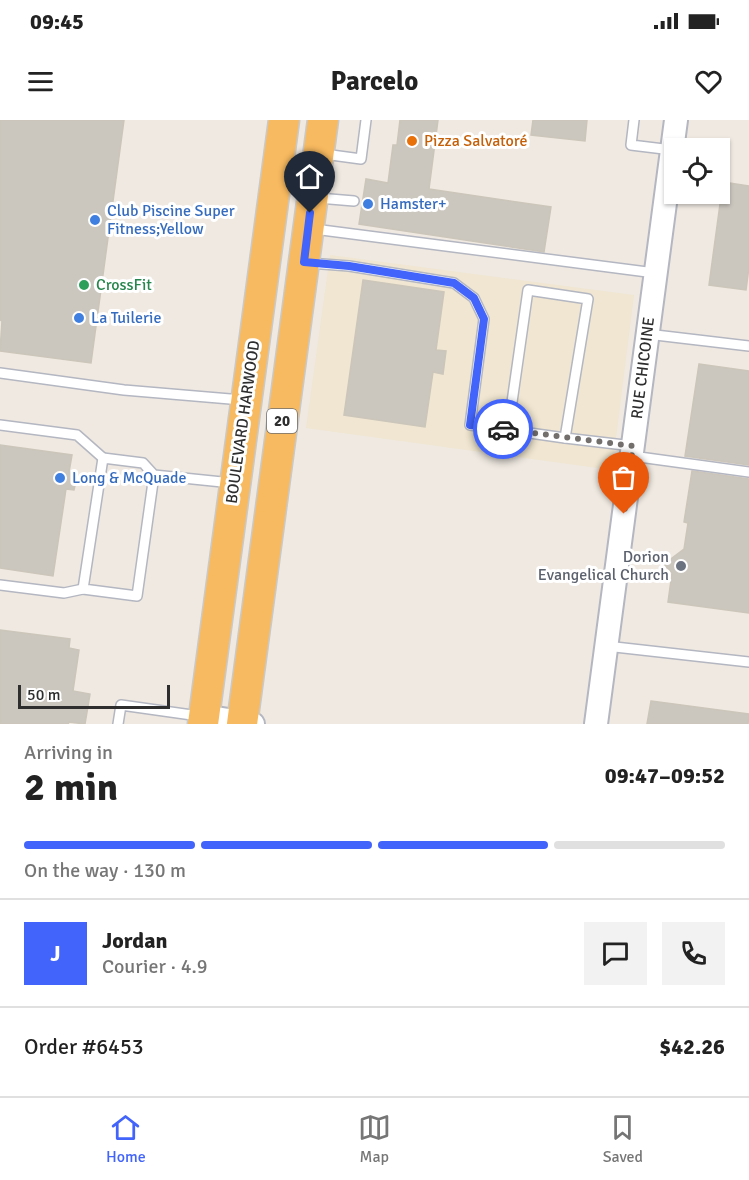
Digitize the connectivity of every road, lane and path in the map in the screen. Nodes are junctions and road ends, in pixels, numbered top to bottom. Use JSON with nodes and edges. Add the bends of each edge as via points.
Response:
{"nodes":[{"id":1,"x":284,"y":120,"type":"edge"},
{"id":2,"x":323,"y":120,"type":"edge"},
{"id":3,"x":366,"y":120,"type":"edge"},
{"id":4,"x":634,"y":120,"type":"edge"},
{"id":5,"x":676,"y":120,"type":"edge"},
{"id":6,"x":674,"y":138,"type":"edge"},
{"id":7,"x":664,"y":149,"type":"edge"},
{"id":8,"x":318,"y":154,"type":"junction"},
{"id":9,"x":313,"y":197,"type":"junction"},
{"id":10,"x":354,"y":201,"type":"dead end"},
{"id":11,"x":665,"y":204,"type":"edge"},
{"id":12,"x":308,"y":228,"type":"junction"},
{"id":13,"x":304,"y":262,"type":"junction"},
{"id":14,"x":655,"y":273,"type":"junction"},
{"id":15,"x":648,"y":334,"type":"junction"},
{"id":16,"x":749,"y":346,"type":"edge"},
{"id":17,"x":0,"y":373,"type":"edge"},
{"id":18,"x":246,"y":401,"type":"junction"},
{"id":19,"x":0,"y":425,"type":"edge"},
{"id":20,"x":508,"y":430,"type":"junction"},
{"id":21,"x":566,"y":438,"type":"junction"},
{"id":22,"x":632,"y":451,"type":"junction"},
{"id":23,"x":103,"y":458,"type":"junction"},
{"id":24,"x":749,"y":472,"type":"edge"},
{"id":25,"x":154,"y":475,"type":"junction"},
{"id":26,"x":235,"y":483,"type":"junction"},
{"id":27,"x":0,"y":585,"type":"edge"},
{"id":28,"x":83,"y":589,"type":"junction"},
{"id":29,"x":606,"y":646,"type":"junction"},
{"id":30,"x":749,"y":662,"type":"edge"},
{"id":31,"x":204,"y":720,"type":"edge"},
{"id":32,"x":118,"y":724,"type":"edge"},
{"id":33,"x":246,"y":724,"type":"edge"},
{"id":34,"x":596,"y":724,"type":"edge"}],
"edges":[{"from":1,"to":18,"type":"highway","name":"BOULEVARD HARWOOD","number":"20"},
{"from":2,"to":8,"type":"highway","number":"20"},
{"from":3,"to":8,"type":"lane","via":[[361,159]]},
{"from":4,"to":7,"type":"lane","via":[[631,145]]},
{"from":5,"to":6,"type":"street","name":"RUE CHICOINE"},
{"from":8,"to":9,"type":"highway","number":"20"},
{"from":9,"to":10,"type":"lane"},
{"from":9,"to":12,"type":"highway","number":"20"},
{"from":11,"to":14,"type":"street","name":"RUE CHICOINE"},
{"from":12,"to":13,"type":"highway","number":"20"},
{"from":12,"to":14,"type":"lane"},
{"from":13,"to":20,"type":"lane","via":[[442,281],[463,288],[474,298],[484,319],[470,425]]},
{"from":13,"to":33,"type":"highway","number":"20"},
{"from":14,"to":15,"type":"street","name":"RUE CHICOINE"},
{"from":15,"to":16,"type":"lane"},
{"from":15,"to":22,"type":"street","name":"RUE CHICOINE"},
{"from":17,"to":18,"type":"lane"},
{"from":18,"to":26,"type":"highway","name":"BOULEVARD HARWOOD","number":"20"},
{"from":19,"to":23,"type":"lane","via":[[77,435]]},
{"from":20,"to":21,"type":"lane"},
{"from":20,"to":21,"type":"lane","via":[[528,290],[588,299]]},
{"from":21,"to":22,"type":"lane"},
{"from":22,"to":24,"type":"lane"},
{"from":22,"to":29,"type":"street","name":"RUE CHICOINE"},
{"from":23,"to":25,"type":"lane","via":[[143,463]]},
{"from":23,"to":28,"type":"lane"},
{"from":25,"to":26,"type":"lane"},
{"from":25,"to":28,"type":"lane","via":[[137,596]]},
{"from":26,"to":31,"type":"highway","name":"BOULEVARD HARWOOD","number":"20"},
{"from":27,"to":28,"type":"lane","via":[[63,593]]},
{"from":29,"to":30,"type":"lane"},
{"from":29,"to":34,"type":"street","name":"RUE CHICOINE"},
{"from":31,"to":32,"type":"lane","via":[[121,705]]},
{"from":31,"to":33,"type":"street"}]}
